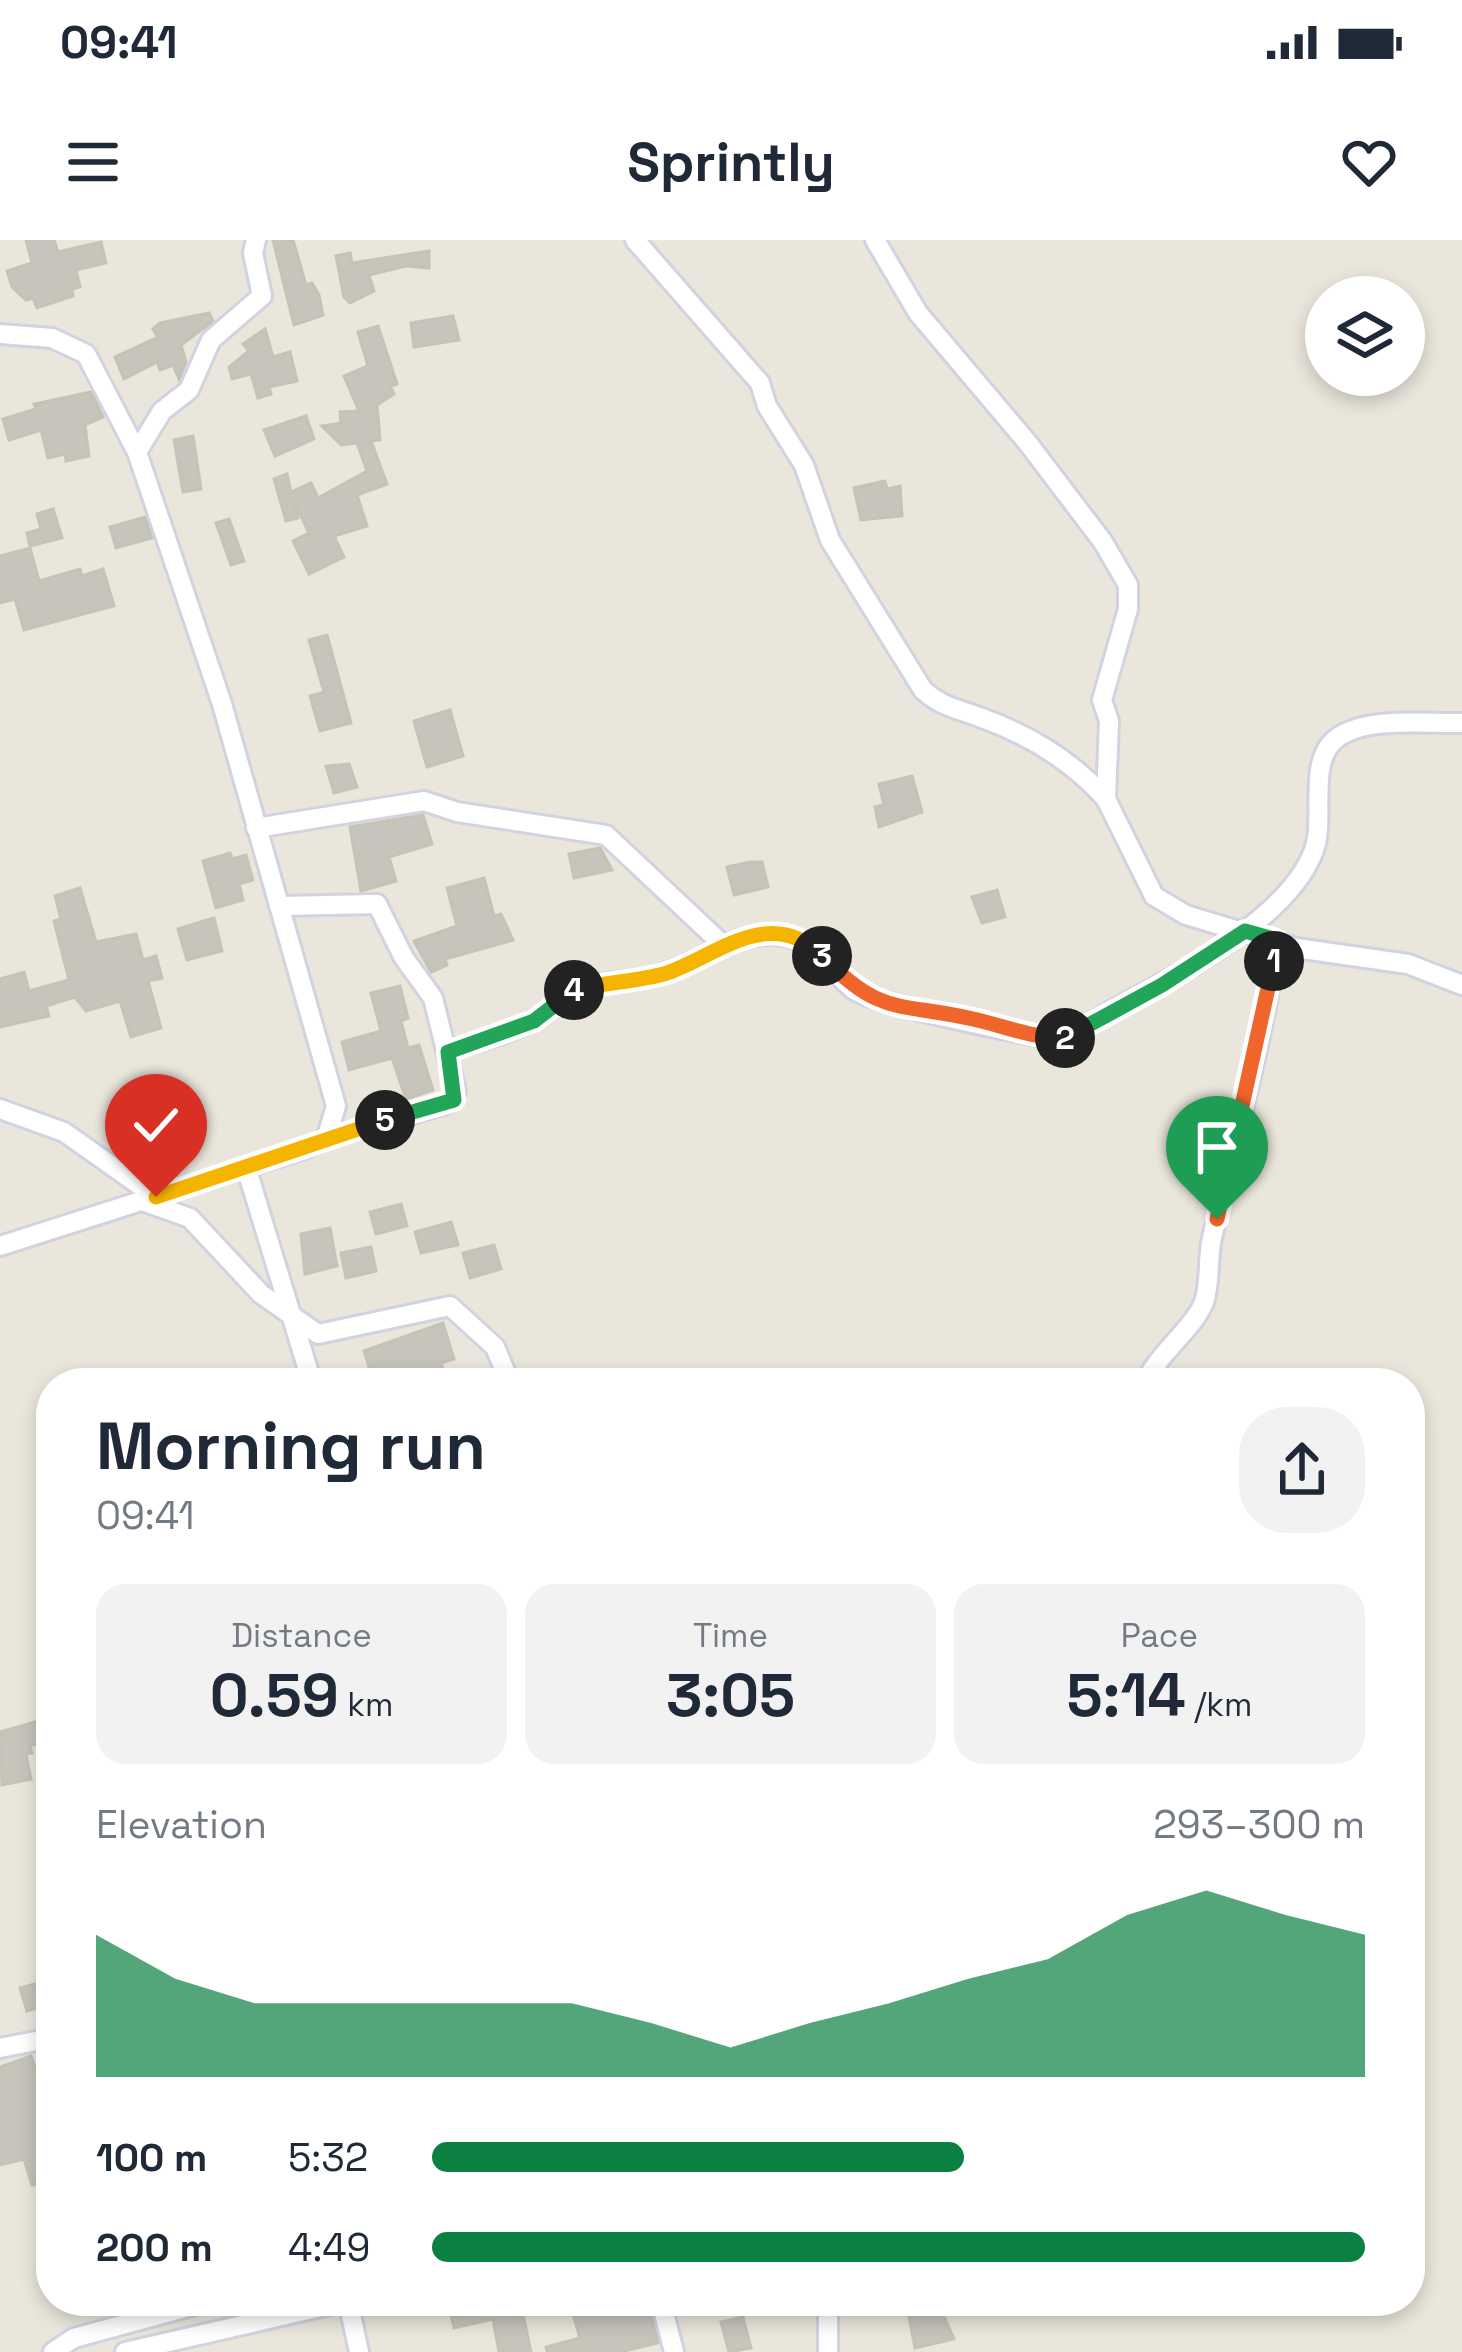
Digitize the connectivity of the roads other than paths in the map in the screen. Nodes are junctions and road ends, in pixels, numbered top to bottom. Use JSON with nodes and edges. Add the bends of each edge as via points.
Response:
{"nodes":[{"id":1,"x":256,"y":240,"type":"edge"},
{"id":2,"x":635,"y":240,"type":"edge"},
{"id":3,"x":874,"y":240,"type":"edge"},
{"id":4,"x":0,"y":334,"type":"edge"},
{"id":5,"x":137,"y":452,"type":"junction"},
{"id":6,"x":1462,"y":723,"type":"edge"},
{"id":7,"x":1106,"y":799,"type":"junction"},
{"id":8,"x":256,"y":828,"type":"junction"},
{"id":9,"x":279,"y":906,"type":"junction"},
{"id":10,"x":1245,"y":931,"type":"junction"},
{"id":11,"x":1277,"y":940,"type":"junction"},
{"id":12,"x":721,"y":943,"type":"junction"},
{"id":13,"x":1462,"y":985,"type":"edge"},
{"id":14,"x":448,"y":1052,"type":"junction"},
{"id":15,"x":0,"y":1108,"type":"edge"},
{"id":16,"x":326,"y":1139,"type":"junction"},
{"id":17,"x":246,"y":1167,"type":"junction"},
{"id":18,"x":148,"y":1199,"type":"junction"},
{"id":19,"x":0,"y":1246,"type":"edge"},
{"id":20,"x":292,"y":1318,"type":"junction"},
{"id":21,"x":307,"y":1368,"type":"edge"},
{"id":22,"x":504,"y":1368,"type":"edge"},
{"id":23,"x":1152,"y":1368,"type":"edge"},
{"id":24,"x":36,"y":2041,"type":"edge"},
{"id":25,"x":0,"y":2048,"type":"edge"},
{"id":26,"x":155,"y":2316,"type":"edge"},
{"id":27,"x":290,"y":2316,"type":"edge"},
{"id":28,"x":351,"y":2316,"type":"edge"},
{"id":29,"x":665,"y":2316,"type":"edge"},
{"id":30,"x":828,"y":2316,"type":"edge"},
{"id":31,"x":171,"y":2347,"type":"edge"},
{"id":32,"x":53,"y":2352,"type":"edge"},
{"id":33,"x":125,"y":2352,"type":"edge"},
{"id":34,"x":359,"y":2352,"type":"edge"},
{"id":35,"x":674,"y":2352,"type":"edge"},
{"id":36,"x":828,"y":2352,"type":"edge"}],
"edges":[{"from":1,"to":5,"type":"street","via":[[262,296],[211,340],[189,389],[162,411]]},
{"from":2,"to":7,"type":"street","via":[[760,383],[830,540],[923,690],[1079,769]]},
{"from":3,"to":7,"type":"street","via":[[918,313],[1027,442],[1128,585],[1102,700]]},
{"from":4,"to":5,"type":"street","via":[[52,338],[86,354]]},
{"from":5,"to":8,"type":"street"},
{"from":6,"to":10,"type":"street","via":[[1372,727],[1334,740],[1312,855]]},
{"from":7,"to":10,"type":"street","via":[[1163,906]]},
{"from":8,"to":9,"type":"street"},
{"from":8,"to":12,"type":"street","via":[[424,800],[606,835]]},
{"from":9,"to":14,"type":"street","via":[[377,904],[433,998]]},
{"from":9,"to":16,"type":"street","via":[[336,1106]]},
{"from":10,"to":11,"type":"street"},
{"from":10,"to":12,"type":"street","via":[[1065,1038],[877,1001],[792,938],[760,934]]},
{"from":11,"to":13,"type":"street","via":[[1408,964]]},
{"from":11,"to":23,"type":"street","via":[[1204,1301]]},
{"from":12,"to":14,"type":"street","via":[[664,974],[570,991],[534,1021]]},
{"from":14,"to":16,"type":"street","via":[[454,1100]]},
{"from":15,"to":18,"type":"street","via":[[64,1132]]},
{"from":16,"to":17,"type":"street"},
{"from":17,"to":18,"type":"street"},
{"from":17,"to":20,"type":"street"},
{"from":18,"to":19,"type":"street"},
{"from":18,"to":20,"type":"street","via":[[190,1218]]},
{"from":20,"to":21,"type":"street"},
{"from":20,"to":22,"type":"street","via":[[318,1334],[450,1306],[495,1347]]},
{"from":24,"to":25,"type":"street"},
{"from":26,"to":32,"type":"street","via":[[74,2338]]},
{"from":27,"to":31,"type":"street"},
{"from":28,"to":34,"type":"street"},
{"from":29,"to":35,"type":"street"},
{"from":30,"to":36,"type":"street"},
{"from":31,"to":33,"type":"street"}]}
